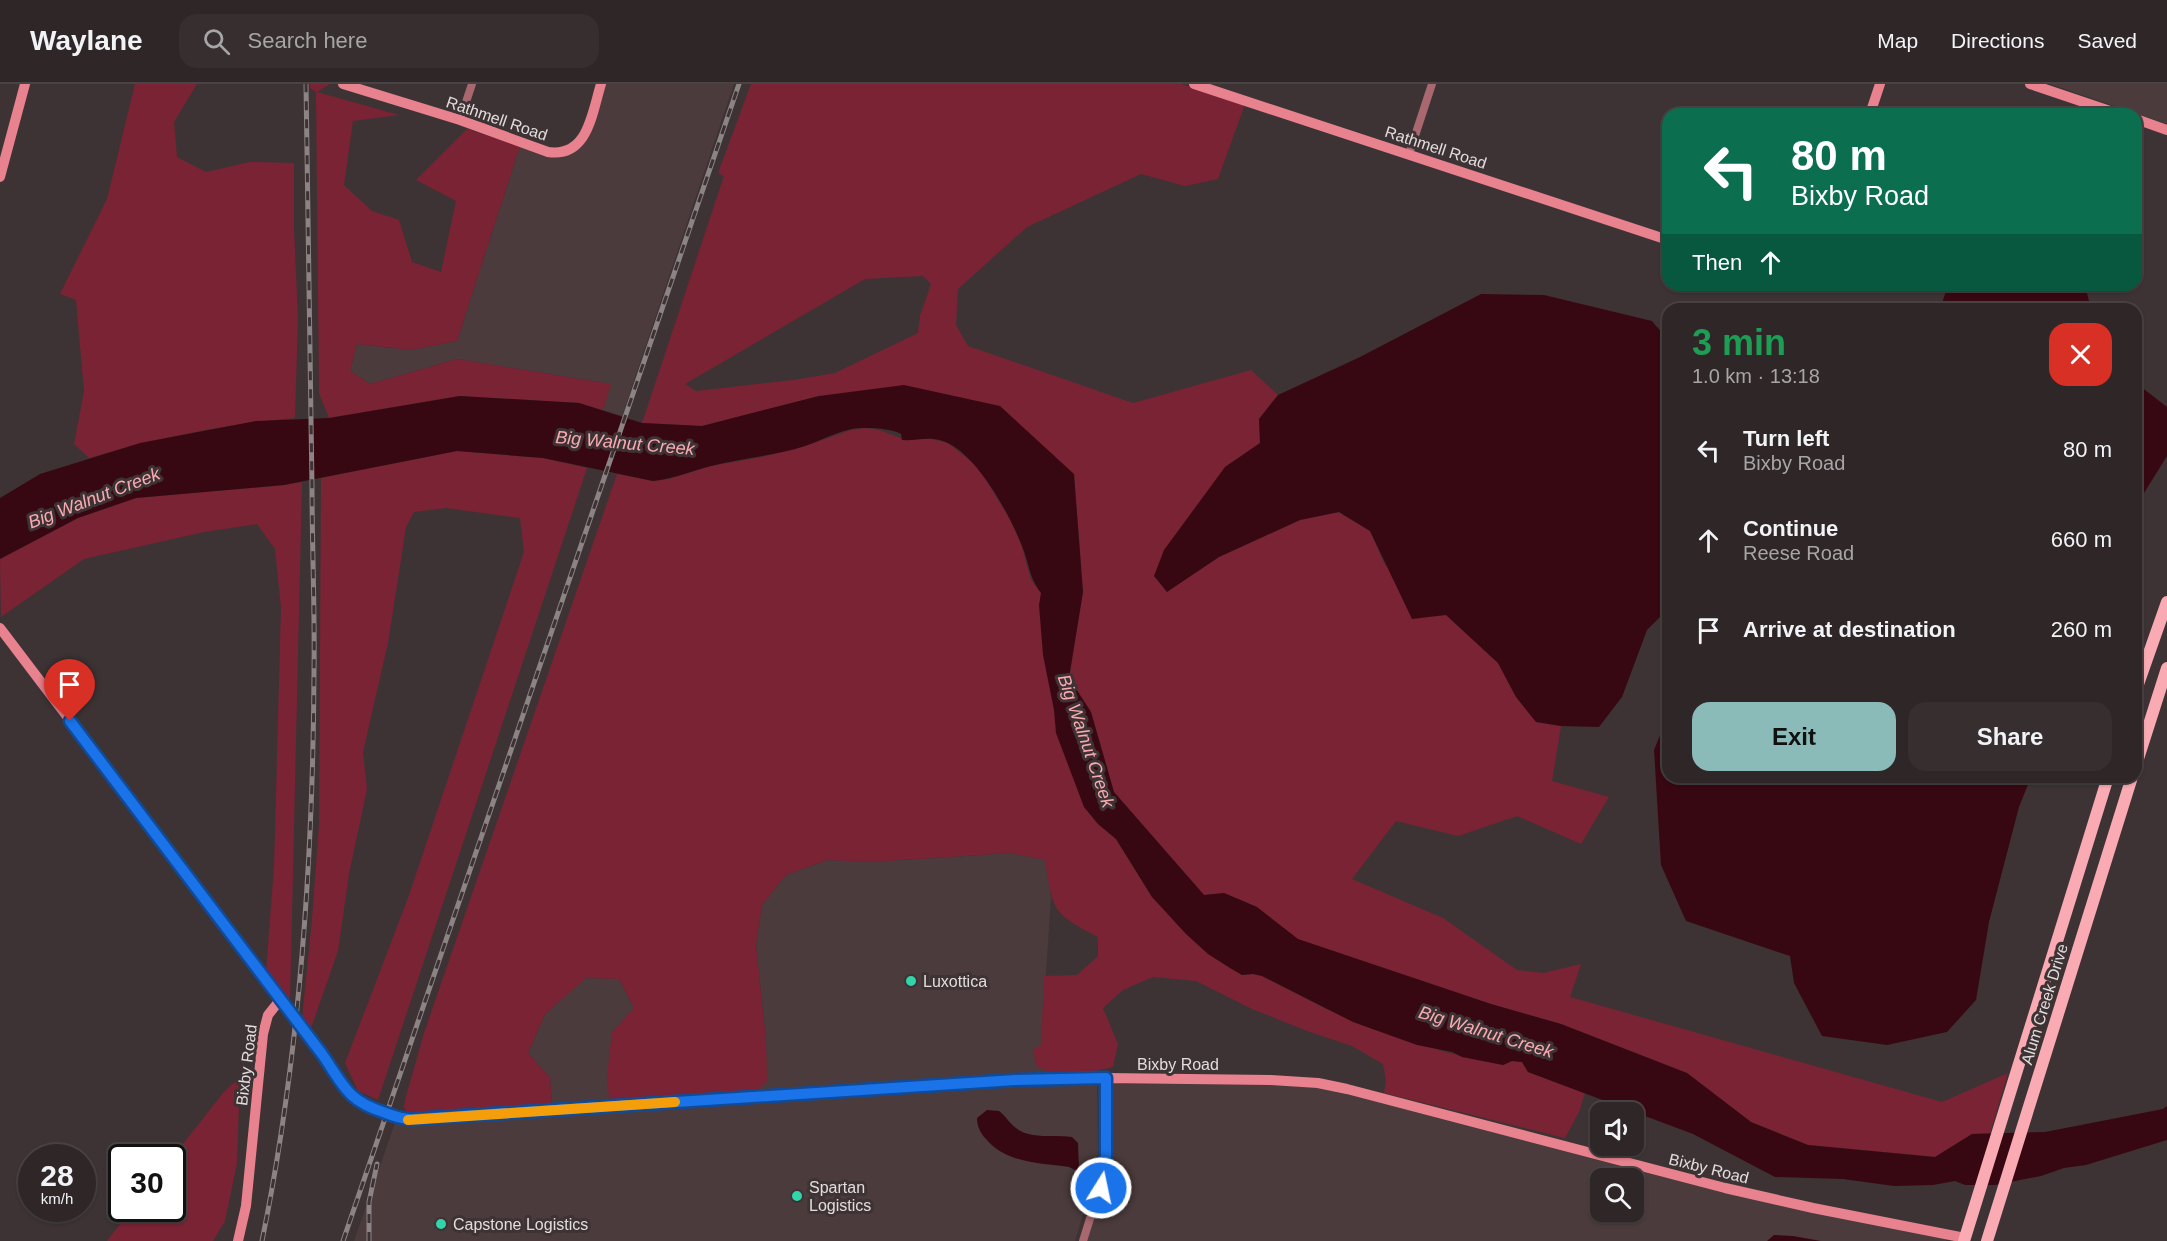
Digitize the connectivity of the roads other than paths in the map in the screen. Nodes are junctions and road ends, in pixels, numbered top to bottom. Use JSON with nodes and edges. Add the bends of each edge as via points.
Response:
{"nodes":[{"id":1,"x":25,"y":84,"type":"edge"},
{"id":2,"x":343,"y":84,"type":"edge"},
{"id":3,"x":472,"y":84,"type":"edge"},
{"id":4,"x":601,"y":84,"type":"edge"},
{"id":5,"x":1194,"y":84,"type":"edge"},
{"id":6,"x":1432,"y":84,"type":"edge"},
{"id":7,"x":1880,"y":84,"type":"edge"},
{"id":8,"x":2030,"y":84,"type":"edge"},
{"id":9,"x":1872,"y":108,"type":"edge"},
{"id":10,"x":2101,"y":108,"type":"edge"},
{"id":11,"x":460,"y":120,"type":"junction"},
{"id":12,"x":2142,"y":121,"type":"edge"},
{"id":13,"x":2167,"y":130,"type":"edge"},
{"id":14,"x":1409,"y":154,"type":"junction"},
{"id":15,"x":0,"y":177,"type":"edge"},
{"id":16,"x":1662,"y":238,"type":"edge"},
{"id":17,"x":2167,"y":602,"type":"edge"},
{"id":18,"x":0,"y":628,"type":"edge"},
{"id":19,"x":2167,"y":668,"type":"edge"},
{"id":20,"x":2142,"y":673,"type":"edge"},
{"id":21,"x":2142,"y":746,"type":"edge"},
{"id":22,"x":2106,"y":783,"type":"edge"},
{"id":23,"x":2130,"y":783,"type":"edge"},
{"id":24,"x":280,"y":1000,"type":"junction"},
{"id":25,"x":1106,"y":1078,"type":"junction"},
{"id":26,"x":1965,"y":1239,"type":"edge"},
{"id":27,"x":238,"y":1241,"type":"edge"},
{"id":28,"x":1083,"y":1241,"type":"edge"},
{"id":29,"x":1987,"y":1241,"type":"edge"}],
"edges":[{"from":1,"to":15,"type":"street"},
{"from":2,"to":11,"type":"street","name":"Rathmell Road"},
{"from":3,"to":11,"type":"street"},
{"from":4,"to":11,"type":"street","name":"Rathmell Road","via":[[581,141],[567,152],[548,152]]},
{"from":5,"to":14,"type":"street","name":"Rathmell Road"},
{"from":6,"to":14,"type":"street"},
{"from":7,"to":9,"type":"street"},
{"from":8,"to":10,"type":"street"},
{"from":12,"to":13,"type":"street"},
{"from":14,"to":16,"type":"street","name":"Rathmell Road"},
{"from":17,"to":20,"type":"main road"},
{"from":18,"to":24,"type":"street"},
{"from":19,"to":21,"type":"main road"},
{"from":22,"to":26,"type":"main road","name":"Alum Creek Drive"},
{"from":23,"to":29,"type":"main road","name":"Alum Creek Drive"},
{"from":24,"to":25,"type":"street","name":"Bixby Road","via":[[351,1096],[366,1107],[407,1120],[1015,1080]]},
{"from":24,"to":27,"type":"street","name":"Bixby Road","via":[[264,1027],[246,1206]]},
{"from":25,"to":26,"type":"street","name":"Bixby Road","via":[[1318,1083],[1758,1196]]},
{"from":25,"to":28,"type":"street","via":[[1104,1174]]}]}
